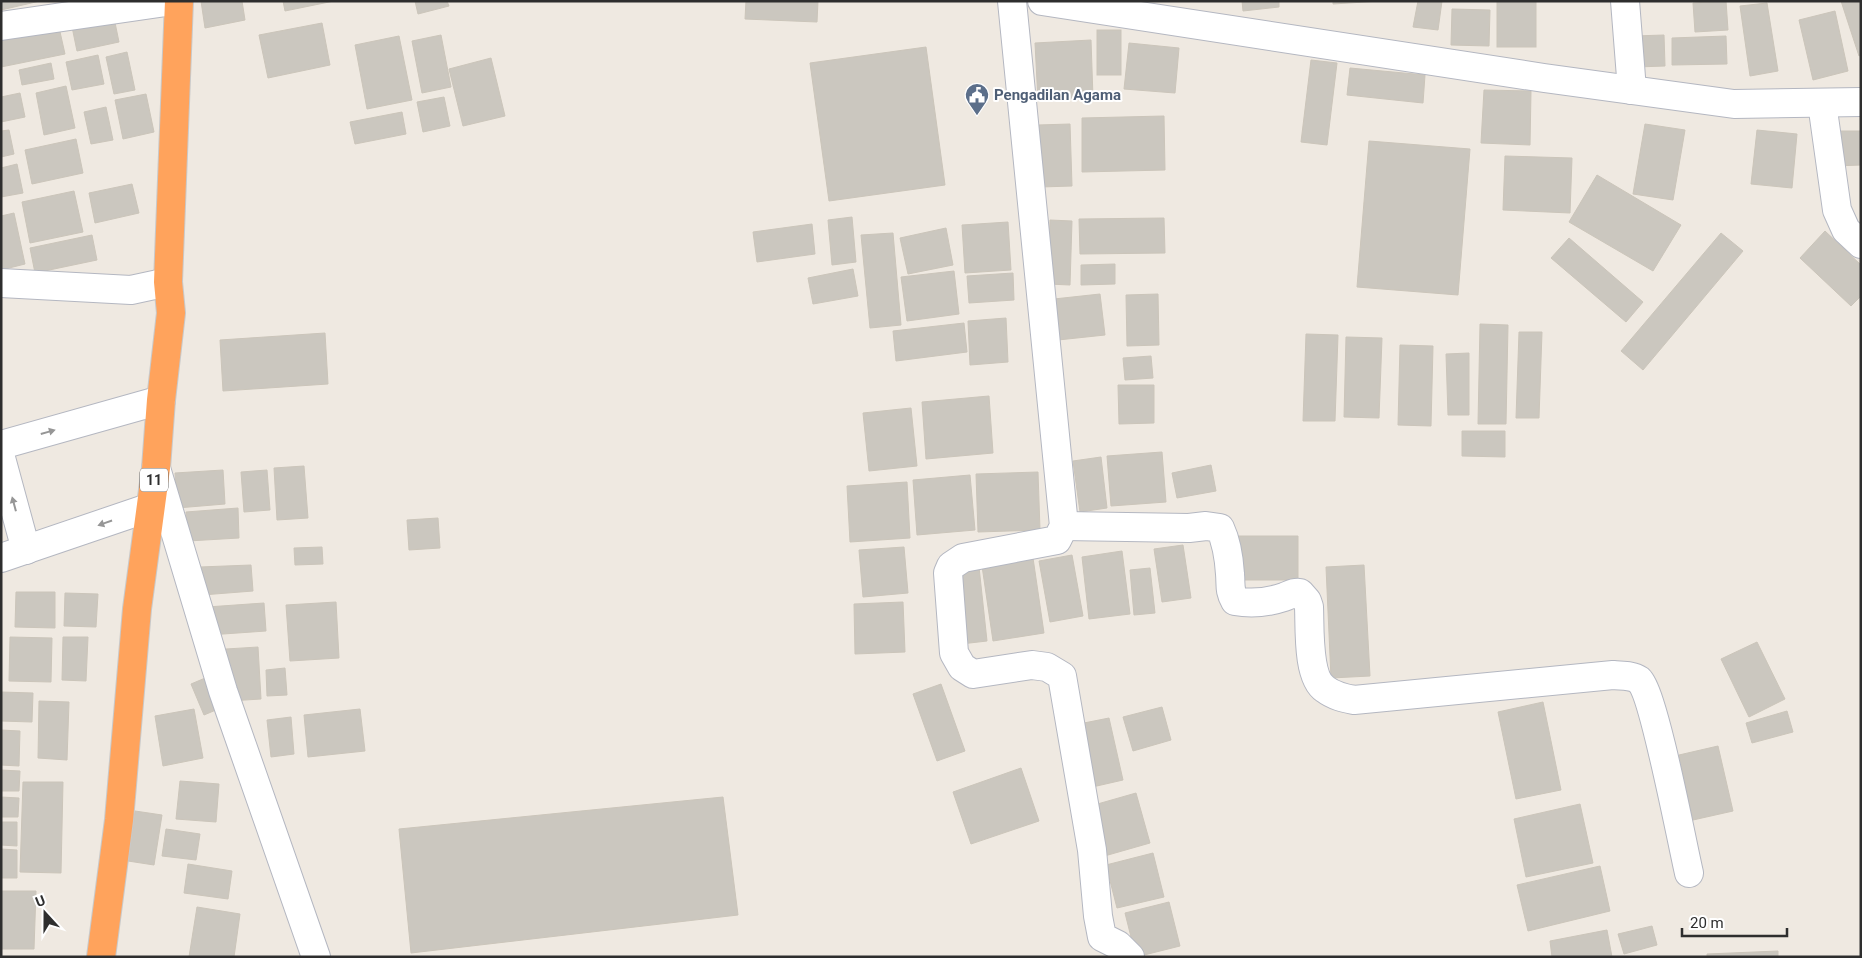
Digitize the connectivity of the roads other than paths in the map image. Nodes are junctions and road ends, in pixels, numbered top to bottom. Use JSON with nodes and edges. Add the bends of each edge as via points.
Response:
{"nodes":[{"id":1,"x":172,"y":1,"type":"edge"},
{"id":2,"x":179,"y":1,"type":"edge"},
{"id":3,"x":1012,"y":1,"type":"edge"},
{"id":4,"x":1042,"y":1,"type":"edge"},
{"id":5,"x":1624,"y":1,"type":"edge"},
{"id":6,"x":1,"y":26,"type":"edge"},
{"id":7,"x":1632,"y":90,"type":"junction"},
{"id":8,"x":1861,"y":102,"type":"edge"},
{"id":9,"x":1822,"y":103,"type":"junction"},
{"id":10,"x":1861,"y":244,"type":"edge"},
{"id":11,"x":168,"y":282,"type":"junction"},
{"id":12,"x":1,"y":283,"type":"edge"},
{"id":13,"x":161,"y":400,"type":"junction"},
{"id":14,"x":1,"y":445,"type":"edge"},
{"id":15,"x":1,"y":458,"type":"edge"},
{"id":16,"x":156,"y":468,"type":"junction"},
{"id":17,"x":151,"y":507,"type":"junction"},
{"id":18,"x":1064,"y":526,"type":"junction"},
{"id":19,"x":14,"y":554,"type":"edge"},
{"id":20,"x":1689,"y":872,"type":"dead end"},
{"id":21,"x":101,"y":957,"type":"edge"},
{"id":22,"x":316,"y":957,"type":"edge"},
{"id":23,"x":1130,"y":957,"type":"edge"}],
"edges":[{"from":1,"to":6,"type":"street"},
{"from":2,"to":11,"type":"highway","number":"11"},
{"from":3,"to":18,"type":"street"},
{"from":4,"to":7,"type":"street"},
{"from":5,"to":7,"type":"street"},
{"from":7,"to":9,"type":"street","via":[[1734,104]]},
{"from":8,"to":9,"type":"street"},
{"from":9,"to":10,"type":"street","via":[[1836,210],[1846,230]]},
{"from":11,"to":12,"type":"street","via":[[131,290]]},
{"from":11,"to":13,"type":"highway","number":"11","via":[[171,313]]},
{"from":14,"to":13,"type":"street","one_way":true},
{"from":13,"to":16,"type":"highway","number":"11"},
{"from":19,"to":15,"type":"street","one_way":true},
{"from":16,"to":17,"type":"highway","number":"11"},
{"from":16,"to":22,"type":"street","via":[[223,690]]},
{"from":17,"to":19,"type":"street","one_way":true},
{"from":17,"to":21,"type":"highway","number":"11","via":[[138,609],[119,820]]},
{"from":18,"to":20,"type":"street","via":[[1220,528],[1226,540],[1230,592],[1235,601],[1247,603],[1300,593],[1309,607],[1311,664],[1323,688],[1337,696],[1354,700],[1613,675],[1640,681],[1656,725]]},
{"from":18,"to":23,"type":"street","via":[[1057,540],[964,558],[951,566],[948,573],[954,653],[962,667],[974,674],[1032,665],[1047,667],[1062,676],[1092,850],[1102,937],[1118,945]]}]}
